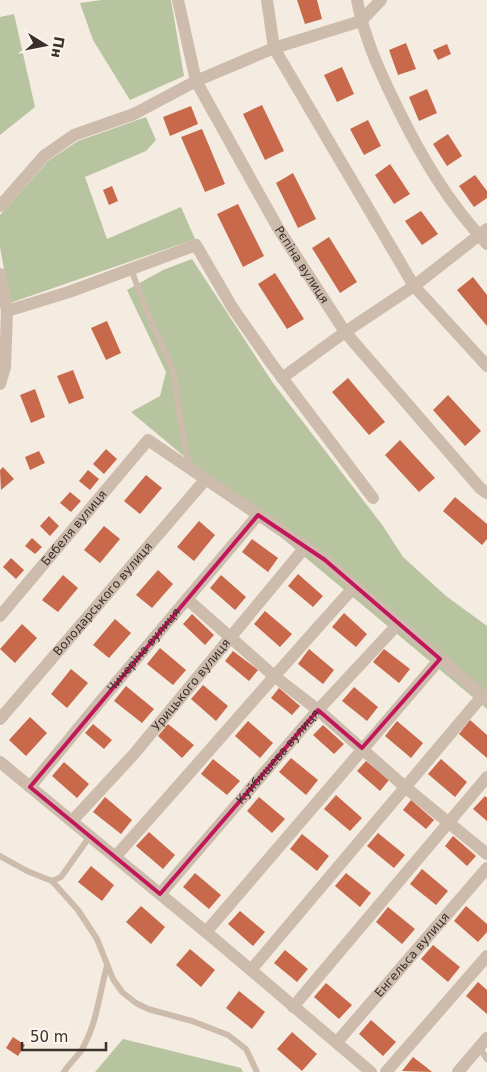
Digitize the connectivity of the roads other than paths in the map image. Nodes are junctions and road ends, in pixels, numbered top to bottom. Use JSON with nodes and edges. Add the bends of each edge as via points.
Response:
{"nodes":[{"id":1,"x":178,"y":0,"type":"edge"},
{"id":2,"x":266,"y":0,"type":"edge"},
{"id":3,"x":357,"y":0,"type":"edge"},
{"id":4,"x":381,"y":0,"type":"edge"},
{"id":5,"x":361,"y":21,"type":"junction"},
{"id":6,"x":274,"y":48,"type":"junction"},
{"id":7,"x":196,"y":81,"type":"junction"},
{"id":8,"x":0,"y":206,"type":"edge"},
{"id":9,"x":484,"y":236,"type":"edge"},
{"id":10,"x":131,"y":269,"type":"junction"},
{"id":11,"x":0,"y":274,"type":"edge"},
{"id":12,"x":414,"y":286,"type":"junction"},
{"id":13,"x":7,"y":311,"type":"junction"},
{"id":14,"x":345,"y":332,"type":"junction"},
{"id":15,"x":487,"y":366,"type":"edge"},
{"id":16,"x":282,"y":378,"type":"junction"},
{"id":17,"x":0,"y":384,"type":"edge"},
{"id":18,"x":189,"y":469,"type":"junction"},
{"id":19,"x":205,"y":480,"type":"junction"},
{"id":20,"x":487,"y":493,"type":"edge"},
{"id":21,"x":373,"y":498,"type":"dead end"},
{"id":22,"x":258,"y":515,"type":"junction"},
{"id":23,"x":306,"y":546,"type":"junction"},
{"id":24,"x":355,"y":586,"type":"junction"},
{"id":25,"x":187,"y":599,"type":"junction"},
{"id":26,"x":0,"y":616,"type":"edge"},
{"id":27,"x":399,"y":624,"type":"junction"},
{"id":28,"x":230,"y":638,"type":"junction"},
{"id":29,"x":440,"y":659,"type":"junction"},
{"id":30,"x":274,"y":676,"type":"junction"},
{"id":31,"x":485,"y":697,"type":"edge"},
{"id":32,"x":318,"y":710,"type":"junction"},
{"id":33,"x":0,"y":718,"type":"edge"},
{"id":34,"x":362,"y":748,"type":"junction"},
{"id":35,"x":0,"y":762,"type":"edge"},
{"id":36,"x":487,"y":777,"type":"edge"},
{"id":37,"x":30,"y":787,"type":"junction"},
{"id":38,"x":405,"y":787,"type":"junction"},
{"id":39,"x":72,"y":821,"type":"junction"},
{"id":40,"x":449,"y":823,"type":"junction"},
{"id":41,"x":90,"y":836,"type":"junction"},
{"id":42,"x":487,"y":854,"type":"edge"},
{"id":43,"x":0,"y":856,"type":"edge"},
{"id":44,"x":115,"y":857,"type":"junction"},
{"id":45,"x":487,"y":868,"type":"edge"},
{"id":46,"x":52,"y":881,"type":"junction"},
{"id":47,"x":160,"y":894,"type":"junction"},
{"id":48,"x":206,"y":932,"type":"junction"},
{"id":49,"x":487,"y":956,"type":"edge"},
{"id":50,"x":108,"y":966,"type":"junction"},
{"id":51,"x":251,"y":970,"type":"junction"},
{"id":52,"x":293,"y":1007,"type":"junction"},
{"id":53,"x":337,"y":1042,"type":"junction"},
{"id":54,"x":483,"y":1043,"type":"edge"},
{"id":55,"x":487,"y":1059,"type":"edge"},
{"id":56,"x":64,"y":1072,"type":"edge"},
{"id":57,"x":257,"y":1072,"type":"edge"},
{"id":58,"x":371,"y":1072,"type":"edge"},
{"id":59,"x":386,"y":1072,"type":"edge"},
{"id":60,"x":458,"y":1072,"type":"edge"}],
"edges":[{"from":1,"to":7,"type":"street","name":"Рєпіна вулиця"},
{"from":2,"to":6,"type":"street"},
{"from":3,"to":5,"type":"street"},
{"from":4,"to":5,"type":"street"},
{"from":5,"to":6,"type":"street"},
{"from":5,"to":9,"type":"street","via":[[378,67],[419,152],[452,203]]},
{"from":6,"to":7,"type":"street"},
{"from":6,"to":12,"type":"street"},
{"from":7,"to":8,"type":"street","via":[[134,114],[74,135],[44,156]]},
{"from":7,"to":14,"type":"street","name":"Рєпіна вулиця","via":[[278,228]]},
{"from":9,"to":12,"type":"street"},
{"from":10,"to":13,"type":"street"},
{"from":10,"to":16,"type":"street","via":[[196,245],[232,306]]},
{"from":10,"to":18,"type":"lane","via":[[174,374]]},
{"from":11,"to":13,"type":"street"},
{"from":12,"to":14,"type":"street"},
{"from":12,"to":15,"type":"street"},
{"from":13,"to":17,"type":"street","via":[[5,366]]},
{"from":14,"to":16,"type":"street"},
{"from":14,"to":20,"type":"street","name":"Рєпіна вулиця"},
{"from":16,"to":21,"type":"street"},
{"from":18,"to":19,"type":"street"},
{"from":18,"to":26,"type":"street","name":"Бебеля вулиця","via":[[148,440]]},
{"from":19,"to":22,"type":"street"},
{"from":19,"to":33,"type":"street","name":"Володарського вулиця"},
{"from":22,"to":23,"type":"street"},
{"from":22,"to":25,"type":"street","name":"Чичеріна вулиця"},
{"from":23,"to":24,"type":"street"},
{"from":23,"to":28,"type":"street","name":"Урицького вулиця"},
{"from":24,"to":27,"type":"street"},
{"from":24,"to":30,"type":"street"},
{"from":25,"to":28,"type":"street"},
{"from":25,"to":37,"type":"street","name":"Чичеріна вулиця"},
{"from":27,"to":29,"type":"street"},
{"from":27,"to":32,"type":"street","name":"Куйбишева вулиця"},
{"from":28,"to":30,"type":"street"},
{"from":28,"to":39,"type":"street","name":"Урицького вулиця","via":[[134,754]]},
{"from":29,"to":31,"type":"street"},
{"from":29,"to":34,"type":"street"},
{"from":30,"to":32,"type":"street"},
{"from":30,"to":44,"type":"street"},
{"from":31,"to":38,"type":"street"},
{"from":32,"to":34,"type":"street"},
{"from":32,"to":47,"type":"street","name":"Куйбишева вулиця"},
{"from":34,"to":38,"type":"street"},
{"from":34,"to":48,"type":"street"},
{"from":35,"to":37,"type":"street"},
{"from":36,"to":40,"type":"street"},
{"from":37,"to":39,"type":"street"},
{"from":38,"to":40,"type":"street"},
{"from":38,"to":51,"type":"street"},
{"from":39,"to":41,"type":"street"},
{"from":40,"to":42,"type":"street"},
{"from":40,"to":52,"type":"street"},
{"from":41,"to":44,"type":"street"},
{"from":41,"to":46,"type":"lane","via":[[60,877]]},
{"from":43,"to":46,"type":"lane"},
{"from":44,"to":47,"type":"street"},
{"from":45,"to":53,"type":"street","name":"Енгельса вулиця"},
{"from":46,"to":50,"type":"lane","via":[[78,910],[97,939]]},
{"from":47,"to":48,"type":"street"},
{"from":48,"to":51,"type":"street"},
{"from":49,"to":59,"type":"street"},
{"from":50,"to":56,"type":"lane","via":[[91,1029],[80,1052]]},
{"from":50,"to":57,"type":"lane","via":[[122,992],[136,1003],[192,1021],[238,1041],[246,1049]]},
{"from":51,"to":52,"type":"street"},
{"from":52,"to":53,"type":"street"},
{"from":53,"to":58,"type":"street"},
{"from":54,"to":55,"type":"lane"},
{"from":54,"to":60,"type":"street"}]}
